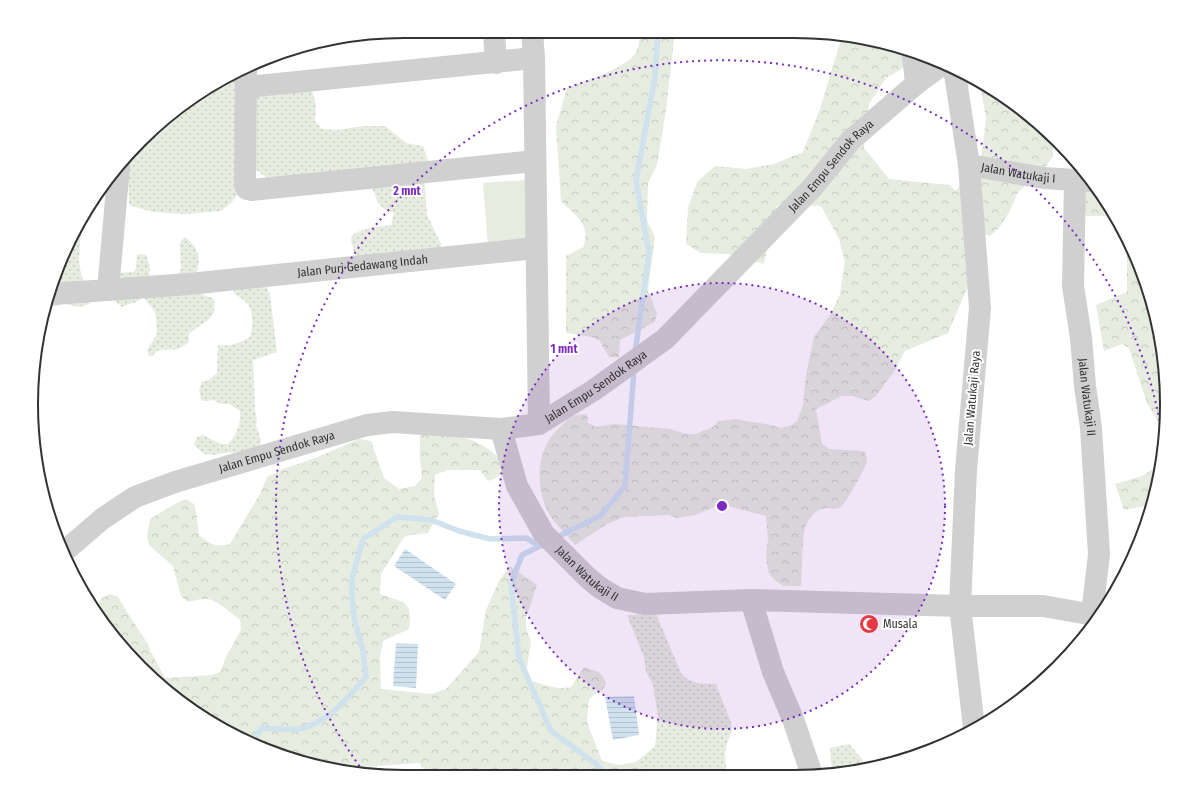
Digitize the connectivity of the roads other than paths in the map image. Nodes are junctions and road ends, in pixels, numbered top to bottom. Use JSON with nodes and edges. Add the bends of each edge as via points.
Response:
{"nodes":[{"id":1,"x":494,"y":38,"type":"edge"},
{"id":2,"x":533,"y":38,"type":"edge"},
{"id":3,"x":534,"y":58,"type":"junction"},
{"id":4,"x":913,"y":58,"type":"edge"},
{"id":5,"x":496,"y":63,"type":"junction"},
{"id":6,"x":938,"y":68,"type":"edge"},
{"id":7,"x":955,"y":76,"type":"edge"},
{"id":8,"x":246,"y":78,"type":"edge"},
{"id":9,"x":916,"y":84,"type":"junction"},
{"id":10,"x":535,"y":161,"type":"junction"},
{"id":11,"x":969,"y":166,"type":"junction"},
{"id":12,"x":119,"y":175,"type":"edge"},
{"id":13,"x":1083,"y":180,"type":"edge"},
{"id":14,"x":536,"y":248,"type":"junction"},
{"id":15,"x":108,"y":290,"type":"junction"},
{"id":16,"x":55,"y":294,"type":"edge"},
{"id":17,"x":539,"y":424,"type":"junction"},
{"id":18,"x":501,"y":430,"type":"junction"},
{"id":19,"x":68,"y":548,"type":"edge"},
{"id":20,"x":751,"y":600,"type":"junction"},
{"id":21,"x":960,"y":606,"type":"junction"},
{"id":22,"x":1096,"y":609,"type":"edge"},
{"id":23,"x":1093,"y":614,"type":"edge"},
{"id":24,"x":973,"y":723,"type":"edge"},
{"id":25,"x":810,"y":769,"type":"edge"}],
"edges":[{"from":1,"to":5,"type":"street"},
{"from":2,"to":3,"type":"street"},
{"from":3,"to":5,"type":"street"},
{"from":3,"to":10,"type":"street"},
{"from":4,"to":9,"type":"street"},
{"from":5,"to":8,"type":"street"},
{"from":6,"to":9,"type":"street","name":"Jalan Empu Sendok Raya"},
{"from":7,"to":11,"type":"street","name":"Jalan Watukaji Raya"},
{"from":8,"to":10,"type":"street","via":[[247,189]]},
{"from":9,"to":17,"type":"street","name":"Jalan Empu Sendok Raya","via":[[851,140],[812,188],[665,339],[594,390]]},
{"from":10,"to":14,"type":"street"},
{"from":11,"to":13,"type":"street","name":"Jalan Watukaji I","via":[[1044,178]]},
{"from":11,"to":21,"type":"street","name":"Jalan Watukaji Raya","via":[[980,308],[966,470]]},
{"from":12,"to":15,"type":"street"},
{"from":13,"to":22,"type":"street","name":"Jalan Watukaji II","via":[[1073,286],[1091,428],[1099,554]]},
{"from":14,"to":15,"type":"street","name":"Jalan Puri Gedawang Indah"},
{"from":14,"to":17,"type":"street"},
{"from":15,"to":16,"type":"street","name":"Jalan Puri Gedawang Indah"},
{"from":17,"to":18,"type":"street","name":"Jalan Empu Sendok Raya"},
{"from":18,"to":19,"type":"street","name":"Jalan Empu Sendok Raya","via":[[393,422],[367,425],[175,482],[135,497],[102,519]]},
{"from":18,"to":20,"type":"street","name":"Jalan Watukaji II","via":[[517,486],[544,534],[599,587],[617,598],[645,604]]},
{"from":20,"to":21,"type":"street","name":"Jalan Watukaji II"},
{"from":20,"to":25,"type":"street","via":[[774,672]]},
{"from":21,"to":23,"type":"street","name":"Jalan Watukaji II","via":[[1043,606]]},
{"from":21,"to":24,"type":"street","name":"Jalan Watukaji Raya"}]}
